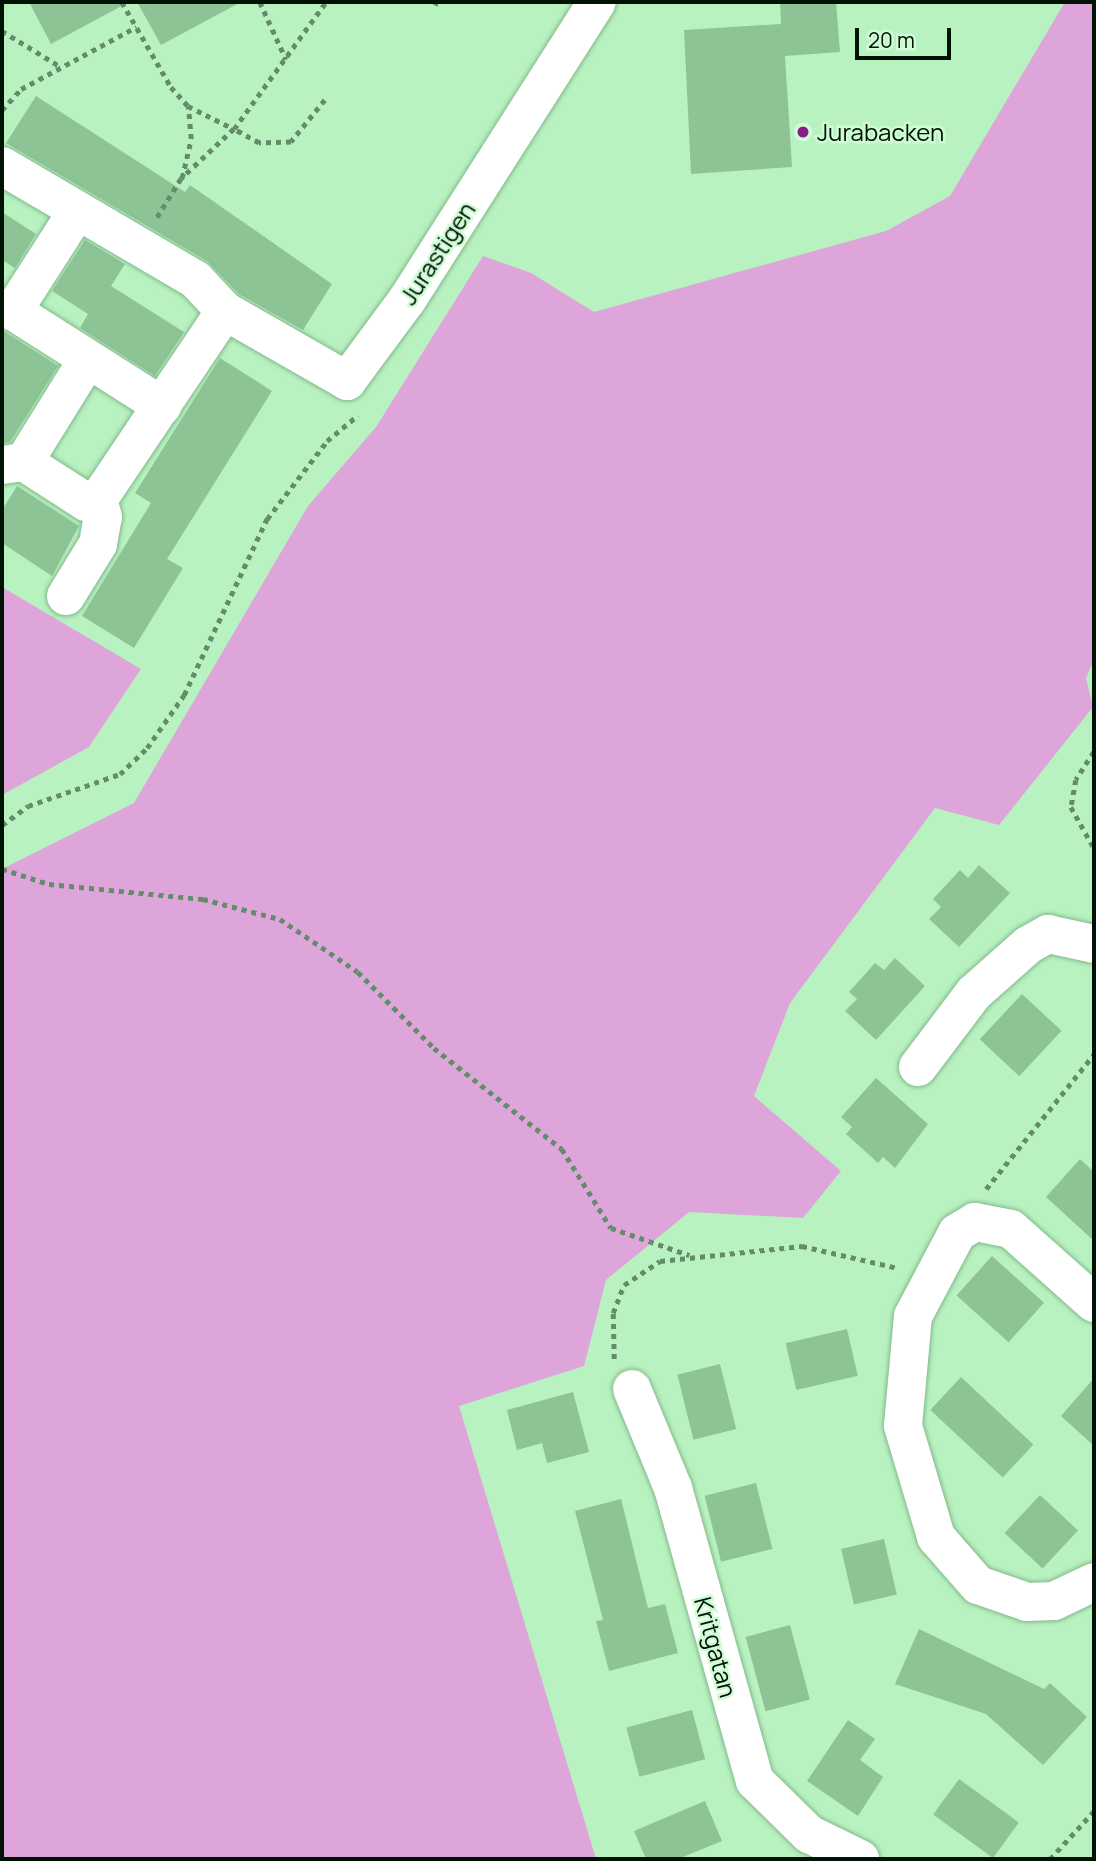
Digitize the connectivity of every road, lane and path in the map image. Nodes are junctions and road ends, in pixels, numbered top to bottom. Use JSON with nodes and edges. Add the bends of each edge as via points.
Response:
{"nodes":[{"id":1,"x":122,"y":2,"type":"edge"},
{"id":2,"x":260,"y":2,"type":"edge"},
{"id":3,"x":326,"y":2,"type":"edge"},
{"id":4,"x":597,"y":2,"type":"edge"},
{"id":5,"x":136,"y":27,"type":"junction"},
{"id":6,"x":2,"y":31,"type":"edge"},
{"id":7,"x":286,"y":60,"type":"junction"},
{"id":8,"x":61,"y":67,"type":"junction"},
{"id":9,"x":325,"y":100,"type":"dead end"},
{"id":10,"x":188,"y":106,"type":"junction"},
{"id":11,"x":2,"y":110,"type":"edge"},
{"id":12,"x":233,"y":129,"type":"junction"},
{"id":13,"x":2,"y":166,"type":"edge"},
{"id":14,"x":181,"y":179,"type":"junction"},
{"id":15,"x":76,"y":213,"type":"junction"},
{"id":16,"x":138,"y":248,"type":"junction"},
{"id":17,"x":225,"y":311,"type":"junction"},
{"id":18,"x":86,"y":362,"type":"junction"},
{"id":19,"x":356,"y":393,"type":"junction"},
{"id":20,"x":162,"y":406,"type":"junction"},
{"id":21,"x":13,"y":463,"type":"edge"},
{"id":22,"x":98,"y":500,"type":"junction"},
{"id":23,"x":66,"y":596,"type":"dead end"},
{"id":24,"x":1094,"y":752,"type":"edge"},
{"id":25,"x":2,"y":825,"type":"edge"},
{"id":26,"x":1094,"y":848,"type":"edge"},
{"id":27,"x":2,"y":869,"type":"edge"},
{"id":28,"x":1094,"y":944,"type":"edge"},
{"id":29,"x":1094,"y":1054,"type":"edge"},
{"id":30,"x":918,"y":1068,"type":"dead end"},
{"id":31,"x":975,"y":1222,"type":"junction"},
{"id":32,"x":689,"y":1255,"type":"junction"},
{"id":33,"x":930,"y":1278,"type":"junction"},
{"id":34,"x":1094,"y":1303,"type":"edge"},
{"id":35,"x":632,"y":1389,"type":"joint"},
{"id":36,"x":1094,"y":1582,"type":"edge"},
{"id":37,"x":1094,"y":1811,"type":"edge"},
{"id":38,"x":860,"y":1859,"type":"edge"},
{"id":39,"x":1050,"y":1859,"type":"edge"}],
"edges":[{"from":1,"to":5,"type":"path"},
{"from":2,"to":7,"type":"path"},
{"from":3,"to":7,"type":"path"},
{"from":4,"to":19,"type":"street","name":"Jurastigen","via":[[407,300]]},
{"from":5,"to":8,"type":"path"},
{"from":5,"to":10,"type":"path"},
{"from":6,"to":8,"type":"path"},
{"from":7,"to":12,"type":"path"},
{"from":8,"to":11,"type":"path","via":[[21,89]]},
{"from":9,"to":12,"type":"path","via":[[291,142],[258,143]]},
{"from":10,"to":12,"type":"path"},
{"from":10,"to":14,"type":"path","via":[[191,139]]},
{"from":12,"to":14,"type":"path"},
{"from":13,"to":15,"type":"street"},
{"from":14,"to":16,"type":"path"},
{"from":15,"to":16,"type":"street"},
{"from":15,"to":18,"type":"street","via":[[13,311]]},
{"from":16,"to":17,"type":"street","via":[[196,280]]},
{"from":17,"to":19,"type":"street"},
{"from":17,"to":20,"type":"street"},
{"from":18,"to":20,"type":"street"},
{"from":18,"to":21,"type":"street"},
{"from":19,"to":25,"type":"path","via":[[327,441],[267,519],[184,695],[147,748],[120,774],[28,806]]},
{"from":20,"to":22,"type":"street"},
{"from":21,"to":22,"type":"street","via":[[86,502]]},
{"from":22,"to":23,"type":"street","via":[[103,517],[98,544]]},
{"from":24,"to":26,"type":"path","via":[[1076,780],[1071,807]]},
{"from":27,"to":32,"type":"path","via":[[49,884],[203,899],[280,919],[358,972],[434,1048],[557,1144],[611,1228]]},
{"from":28,"to":30,"type":"street","via":[[1048,934],[1028,945],[974,993]]},
{"from":29,"to":31,"type":"path","via":[[1080,1079],[989,1184]]},
{"from":31,"to":33,"type":"street","via":[[957,1233]]},
{"from":31,"to":34,"type":"street","via":[[1011,1229]]},
{"from":32,"to":33,"type":"path","via":[[823,1248]]},
{"from":32,"to":35,"type":"path","via":[[636,1273],[617,1299],[613,1355]]},
{"from":33,"to":36,"type":"street","via":[[912,1316],[904,1359],[902,1426],[936,1537],[978,1585],[1027,1602],[1054,1601]]},
{"from":35,"to":38,"type":"street","name":"Kritgatan","via":[[673,1488],[755,1781],[809,1834]]},
{"from":37,"to":39,"type":"path"}]}
